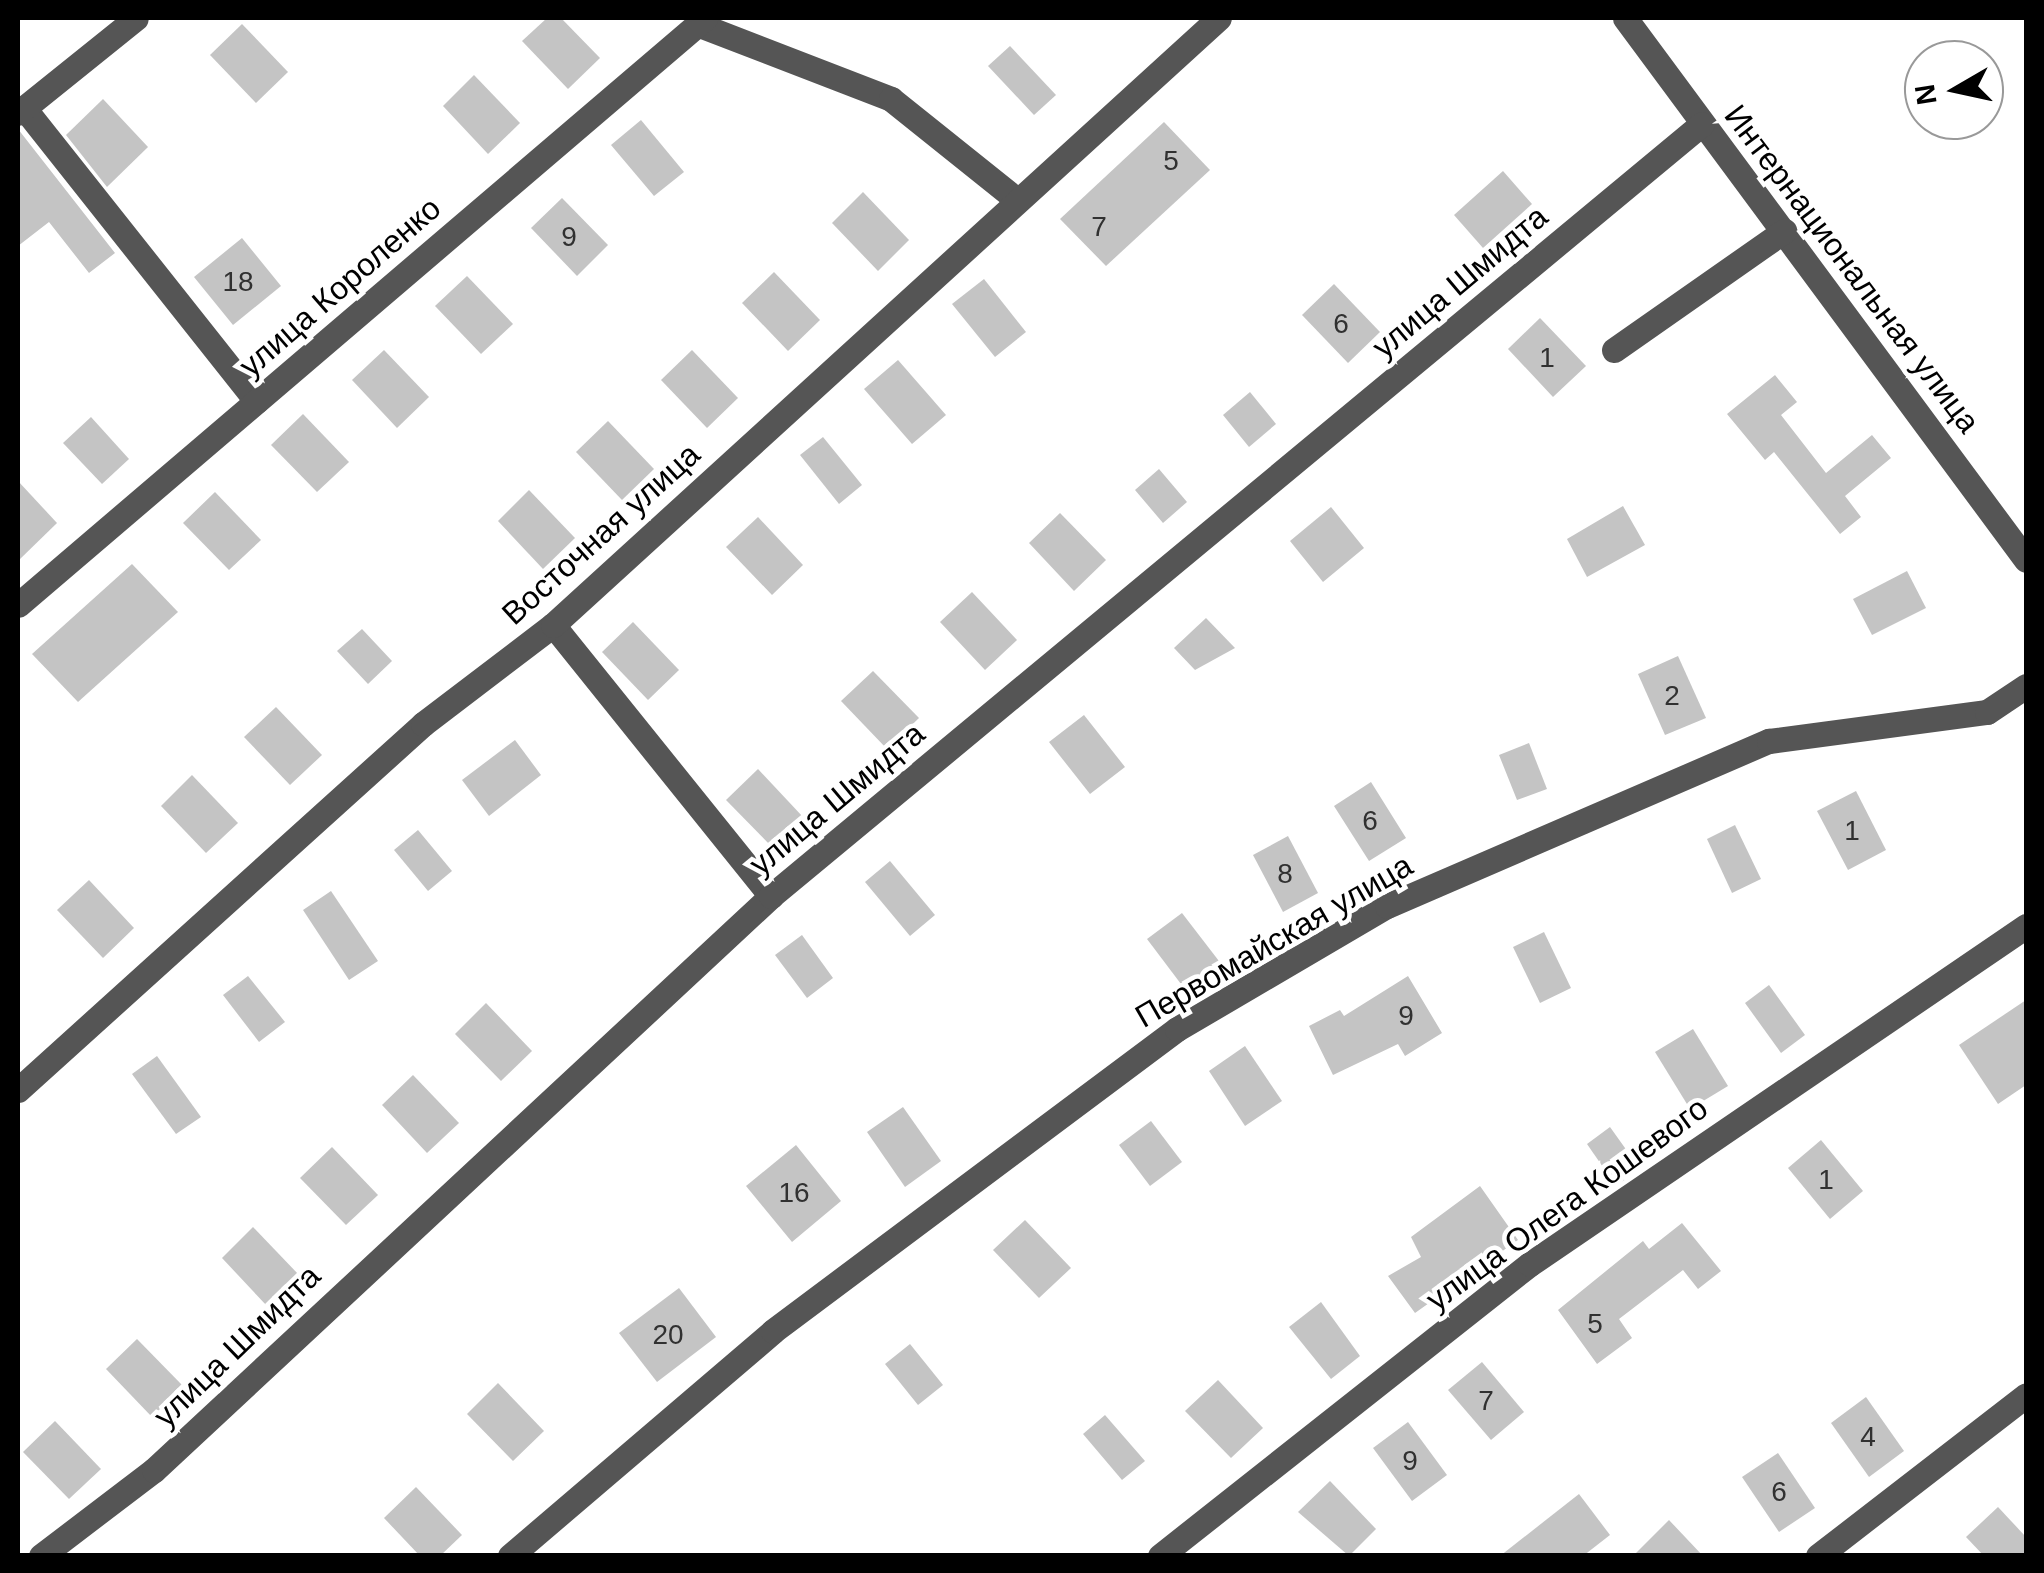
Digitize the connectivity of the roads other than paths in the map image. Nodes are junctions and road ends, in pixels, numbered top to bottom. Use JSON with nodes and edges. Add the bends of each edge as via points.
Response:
{"nodes":[{"id":1,"x":136,"y":18,"type":"edge"},
{"id":2,"x":1219,"y":18,"type":"edge"},
{"id":3,"x":1625,"y":18,"type":"edge"},
{"id":4,"x":701,"y":21,"type":"edge"},
{"id":5,"x":21,"y":110,"type":"edge"},
{"id":6,"x":1702,"y":124,"type":"junction"},
{"id":7,"x":1016,"y":198,"type":"junction"},
{"id":8,"x":1784,"y":232,"type":"junction"},
{"id":9,"x":1614,"y":350,"type":"dead end"},
{"id":10,"x":256,"y":401,"type":"junction"},
{"id":11,"x":2026,"y":560,"type":"edge"},
{"id":12,"x":18,"y":606,"type":"edge"},
{"id":13,"x":553,"y":625,"type":"junction"},
{"id":14,"x":2026,"y":686,"type":"edge"},
{"id":15,"x":771,"y":896,"type":"junction"},
{"id":16,"x":2026,"y":926,"type":"edge"},
{"id":17,"x":18,"y":1090,"type":"edge"},
{"id":18,"x":2026,"y":1395,"type":"edge"},
{"id":19,"x":41,"y":1556,"type":"edge"},
{"id":20,"x":510,"y":1556,"type":"edge"},
{"id":21,"x":1160,"y":1556,"type":"edge"},
{"id":22,"x":1818,"y":1556,"type":"edge"}],
"edges":[{"from":1,"to":5,"type":"street"},
{"from":2,"to":7,"type":"street","name":"Восточная улица"},
{"from":3,"to":6,"type":"street","name":"Интернациональная улица"},
{"from":4,"to":7,"type":"street","via":[[891,99]]},
{"from":4,"to":10,"type":"street","name":"улица Короленко"},
{"from":5,"to":10,"type":"street"},
{"from":6,"to":8,"type":"street","name":"Интернациональная улица"},
{"from":6,"to":15,"type":"street","name":"улица Шмидта"},
{"from":7,"to":13,"type":"street","name":"Восточная улица"},
{"from":8,"to":9,"type":"street"},
{"from":8,"to":11,"type":"street","name":"Интернациональная улица"},
{"from":10,"to":12,"type":"street","name":"улица Короленко"},
{"from":13,"to":15,"type":"street"},
{"from":13,"to":17,"type":"street","name":"Восточная улица","via":[[423,724]]},
{"from":14,"to":20,"type":"street","name":"Первомайская улица","via":[[1986,712],[1769,741],[1387,906],[1177,1030],[773,1331]]},
{"from":15,"to":19,"type":"street","name":"улица Шмидта","via":[[154,1470]]},
{"from":16,"to":21,"type":"street","name":"улица Олега Кошевого","via":[[1530,1264]]},
{"from":18,"to":22,"type":"street"}]}
